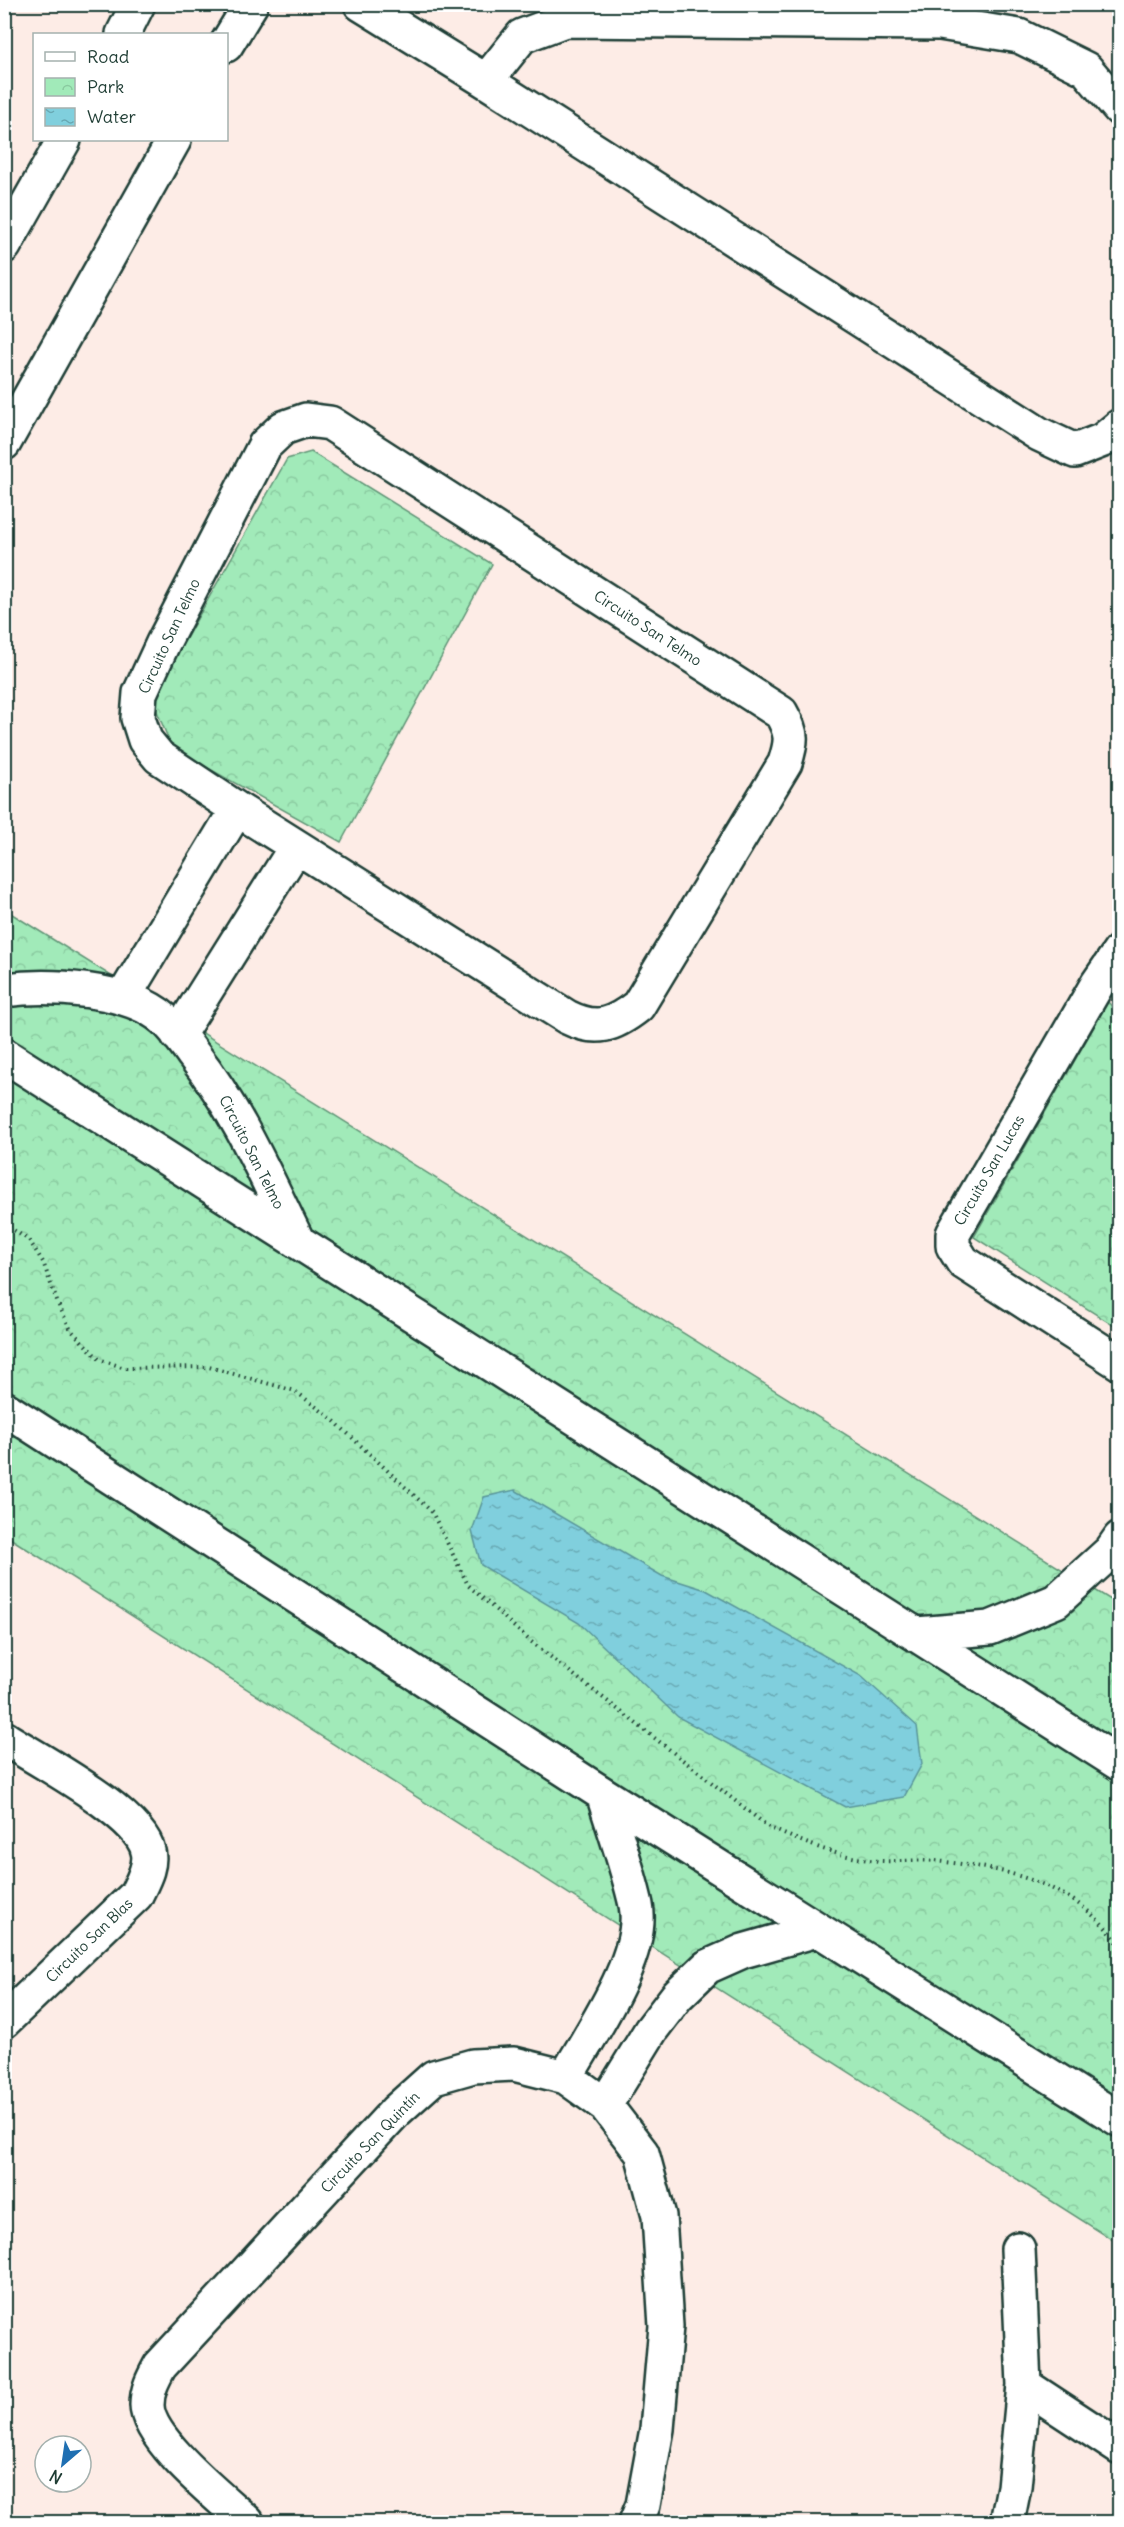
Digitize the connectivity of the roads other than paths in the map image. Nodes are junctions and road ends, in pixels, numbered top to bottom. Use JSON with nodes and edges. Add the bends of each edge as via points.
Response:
{"nodes":[{"id":1,"x":138,"y":4,"type":"edge"},
{"id":2,"x":251,"y":4,"type":"edge"},
{"id":3,"x":361,"y":4,"type":"edge"},
{"id":4,"x":124,"y":33,"type":"edge"},
{"id":5,"x":228,"y":42,"type":"edge"},
{"id":6,"x":486,"y":81,"type":"junction"},
{"id":7,"x":1119,"y":109,"type":"edge"},
{"id":8,"x":63,"y":141,"type":"edge"},
{"id":9,"x":173,"y":141,"type":"edge"},
{"id":10,"x":4,"y":246,"type":"edge"},
{"id":11,"x":1119,"y":426,"type":"edge"},
{"id":12,"x":4,"y":443,"type":"edge"},
{"id":13,"x":237,"y":808,"type":"junction"},
{"id":14,"x":296,"y":847,"type":"junction"},
{"id":15,"x":1119,"y":951,"type":"edge"},
{"id":16,"x":4,"y":990,"type":"edge"},
{"id":17,"x":123,"y":998,"type":"junction"},
{"id":18,"x":178,"y":1035,"type":"junction"},
{"id":19,"x":4,"y":1055,"type":"edge"},
{"id":20,"x":299,"y":1243,"type":"junction"},
{"id":21,"x":1119,"y":1363,"type":"edge"},
{"id":22,"x":4,"y":1408,"type":"edge"},
{"id":23,"x":40,"y":1431,"type":"junction"},
{"id":24,"x":4,"y":1439,"type":"edge"},
{"id":25,"x":1119,"y":1538,"type":"edge"},
{"id":26,"x":917,"y":1634,"type":"junction"},
{"id":27,"x":4,"y":1738,"type":"edge"},
{"id":28,"x":1119,"y":1764,"type":"edge"},
{"id":29,"x":603,"y":1794,"type":"junction"},
{"id":30,"x":817,"y":1930,"type":"junction"},
{"id":31,"x":4,"y":2021,"type":"edge"},
{"id":32,"x":566,"y":2077,"type":"junction"},
{"id":33,"x":606,"y":2104,"type":"junction"},
{"id":34,"x":1119,"y":2120,"type":"edge"},
{"id":35,"x":1018,"y":2249,"type":"dead end"},
{"id":36,"x":1024,"y":2385,"type":"junction"},
{"id":37,"x":1119,"y":2448,"type":"edge"},
{"id":38,"x":247,"y":2523,"type":"edge"},
{"id":39,"x":636,"y":2523,"type":"edge"},
{"id":40,"x":1007,"y":2523,"type":"edge"}],
"edges":[{"from":1,"to":4,"type":"street"},
{"from":2,"to":5,"type":"street"},
{"from":3,"to":6,"type":"street"},
{"from":6,"to":7,"type":"street","via":[[522,36],[565,20],[940,23],[1019,36],[1086,69]]},
{"from":6,"to":11,"type":"street","via":[[1039,434],[1075,451],[1103,440]]},
{"from":8,"to":10,"type":"street"},
{"from":9,"to":12,"type":"street"},
{"from":13,"to":14,"type":"street","name":"Circuito San Telmo"},
{"from":13,"to":14,"type":"street","name":"Circuito San Telmo","via":[[159,757],[145,740],[138,718],[140,693],[265,445],[283,428],[306,420],[330,423],[781,713],[789,727],[792,742],[786,763],[638,1006],[620,1020],[602,1025],[581,1024],[567,1017]]},
{"from":13,"to":17,"type":"street"},
{"from":14,"to":18,"type":"street"},
{"from":15,"to":21,"type":"street","name":"Circuito San Lucas","via":[[953,1234],[953,1246],[963,1262]]},
{"from":16,"to":17,"type":"street","name":"Circuito San Telmo","via":[[72,989]]},
{"from":17,"to":18,"type":"street","name":"Circuito San Telmo","via":[[163,1018]]},
{"from":18,"to":20,"type":"street","name":"Circuito San Telmo","via":[[216,1083],[247,1135]]},
{"from":19,"to":20,"type":"street"},
{"from":20,"to":26,"type":"street"},
{"from":22,"to":23,"type":"street"},
{"from":23,"to":24,"type":"street"},
{"from":23,"to":29,"type":"street"},
{"from":25,"to":26,"type":"street","via":[[1111,1551],[1056,1601],[990,1628]]},
{"from":26,"to":28,"type":"street"},
{"from":27,"to":31,"type":"street","name":"Circuito San Blas","via":[[120,1812],[139,1832],[148,1851],[147,1870],[136,1895]]},
{"from":29,"to":30,"type":"street"},
{"from":29,"to":32,"type":"street","via":[[636,1907],[635,1940],[625,1971]]},
{"from":30,"to":33,"type":"street","via":[[743,1951],[707,1967],[677,1996],[651,2030]]},
{"from":30,"to":34,"type":"street"},
{"from":32,"to":33,"type":"street","name":"Circuito San Quintín"},
{"from":32,"to":38,"type":"street","name":"Circuito San Quintín","via":[[514,2064],[473,2066],[434,2078],[396,2111],[160,2366],[150,2385],[147,2406],[151,2424],[163,2443]]},
{"from":33,"to":39,"type":"street","name":"Circuito San Quintín","via":[[642,2153],[659,2216],[666,2326],[657,2429]]},
{"from":35,"to":36,"type":"street"},
{"from":36,"to":37,"type":"street"},
{"from":36,"to":40,"type":"street"}]}
